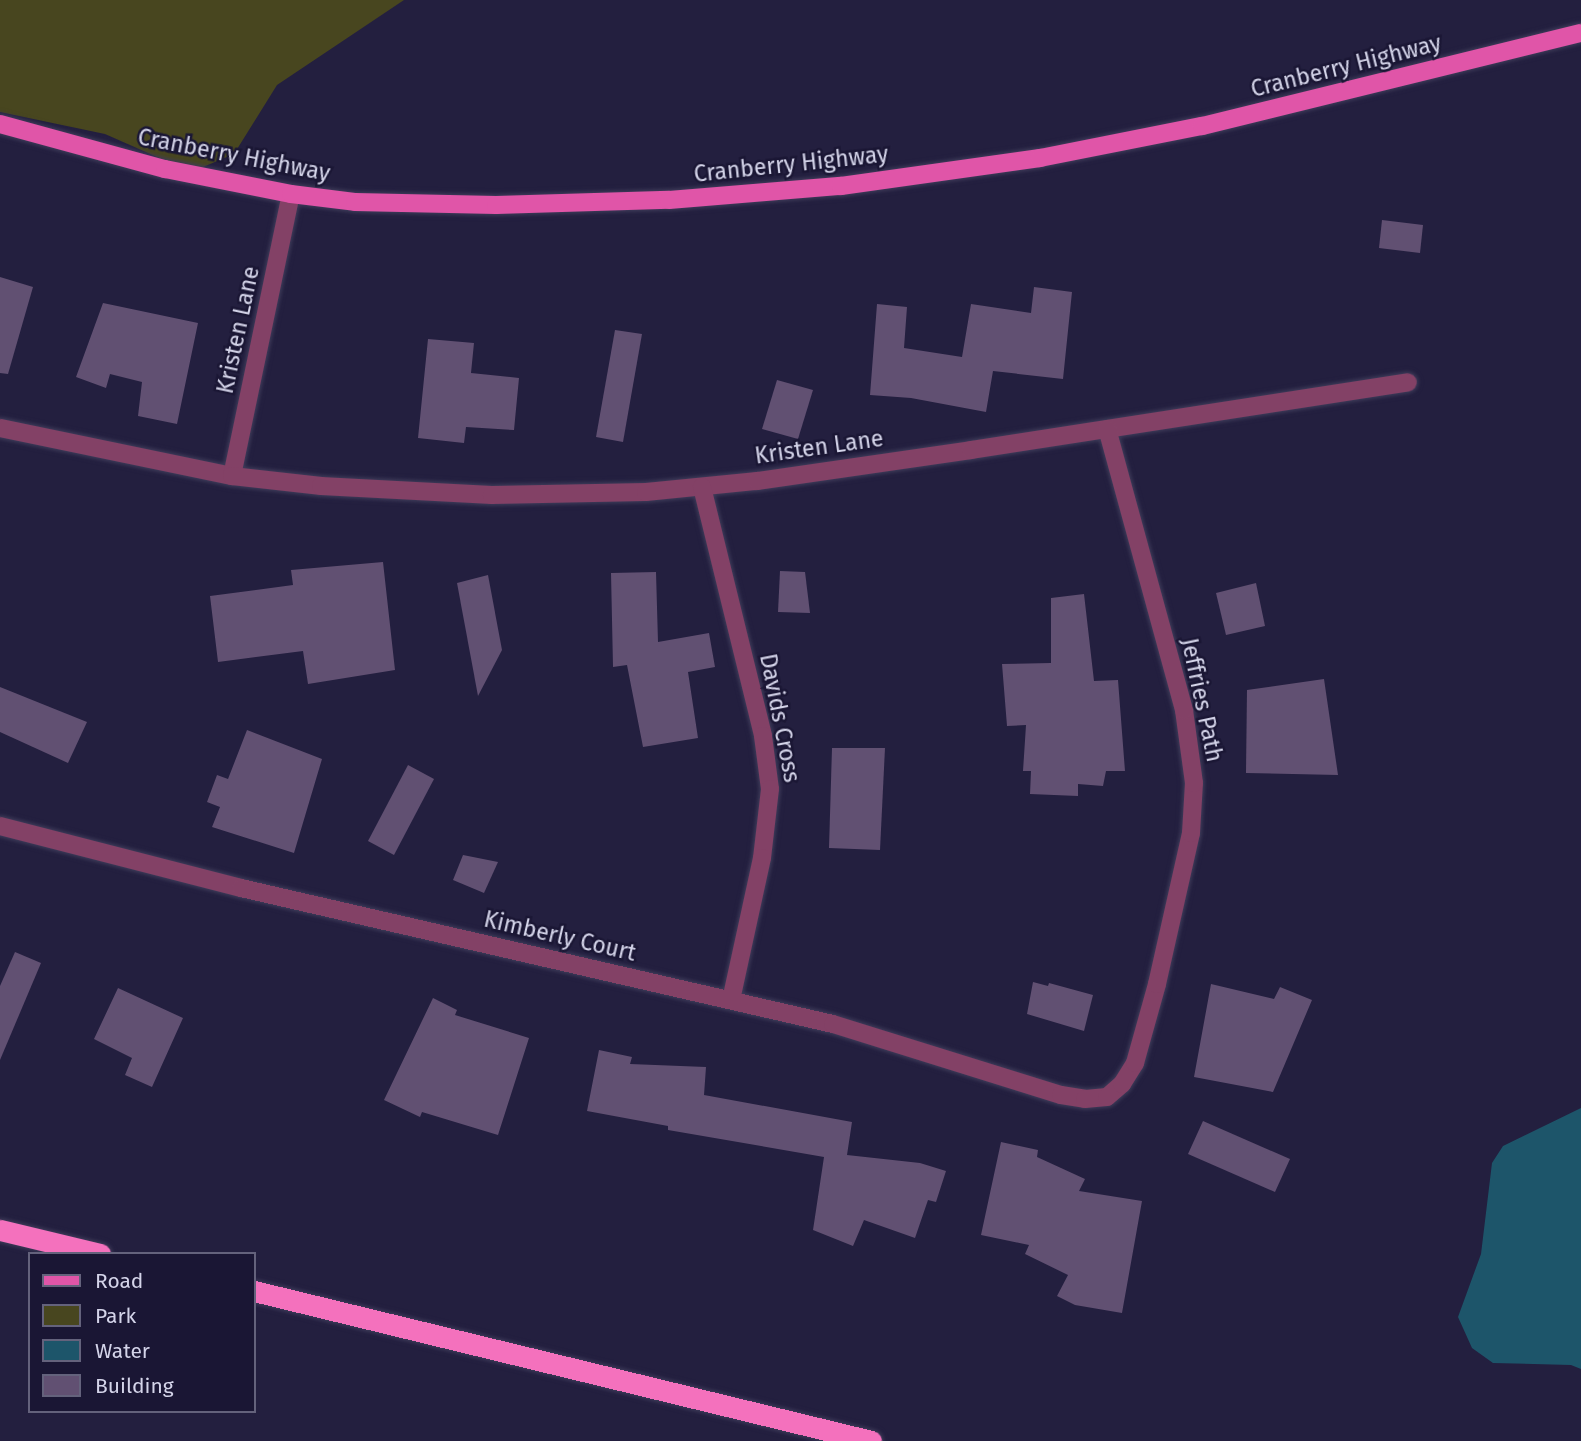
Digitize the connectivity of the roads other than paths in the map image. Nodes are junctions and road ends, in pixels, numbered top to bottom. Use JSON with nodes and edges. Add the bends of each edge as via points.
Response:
{"nodes":[{"id":1,"x":1581,"y":33,"type":"edge"},
{"id":2,"x":0,"y":124,"type":"edge"},
{"id":3,"x":291,"y":194,"type":"junction"},
{"id":4,"x":1408,"y":382,"type":"dead end"},
{"id":5,"x":0,"y":428,"type":"edge"},
{"id":6,"x":1107,"y":429,"type":"junction"},
{"id":7,"x":232,"y":476,"type":"junction"},
{"id":8,"x":702,"y":487,"type":"junction"},
{"id":9,"x":0,"y":826,"type":"edge"},
{"id":10,"x":731,"y":1000,"type":"junction"},
{"id":11,"x":1107,"y":1097,"type":"joint"},
{"id":12,"x":0,"y":1230,"type":"edge"},
{"id":13,"x":92,"y":1252,"type":"edge"},
{"id":14,"x":256,"y":1291,"type":"edge"},
{"id":15,"x":871,"y":1441,"type":"edge"}],
"edges":[{"from":1,"to":3,"type":"main road","name":"Cranberry Highway","via":[[1189,129],[1040,158],[841,186],[682,200],[496,205],[367,202]]},
{"from":2,"to":3,"type":"main road","name":"Cranberry Highway","via":[[164,169]]},
{"from":3,"to":7,"type":"street","name":"Kristen Lane"},
{"from":4,"to":6,"type":"street","name":"Kristen Lane"},
{"from":5,"to":7,"type":"street","name":"Kristen Lane"},
{"from":6,"to":8,"type":"street","name":"Kristen Lane"},
{"from":6,"to":11,"type":"street","name":"Jeffries Path","via":[[1184,710],[1194,783],[1191,833],[1157,984],[1135,1063]]},
{"from":7,"to":8,"type":"street","name":"Kristen Lane","via":[[321,486],[532,496]]},
{"from":8,"to":10,"type":"street","name":"Davids Cross","via":[[763,736],[770,789],[762,858]]},
{"from":9,"to":10,"type":"street","name":"Kimberly Court","via":[[241,888]]},
{"from":10,"to":11,"type":"street","name":"Kimberly Court","via":[[833,1024],[1061,1095]]},
{"from":12,"to":13,"type":"highway"},
{"from":14,"to":15,"type":"highway"}]}
